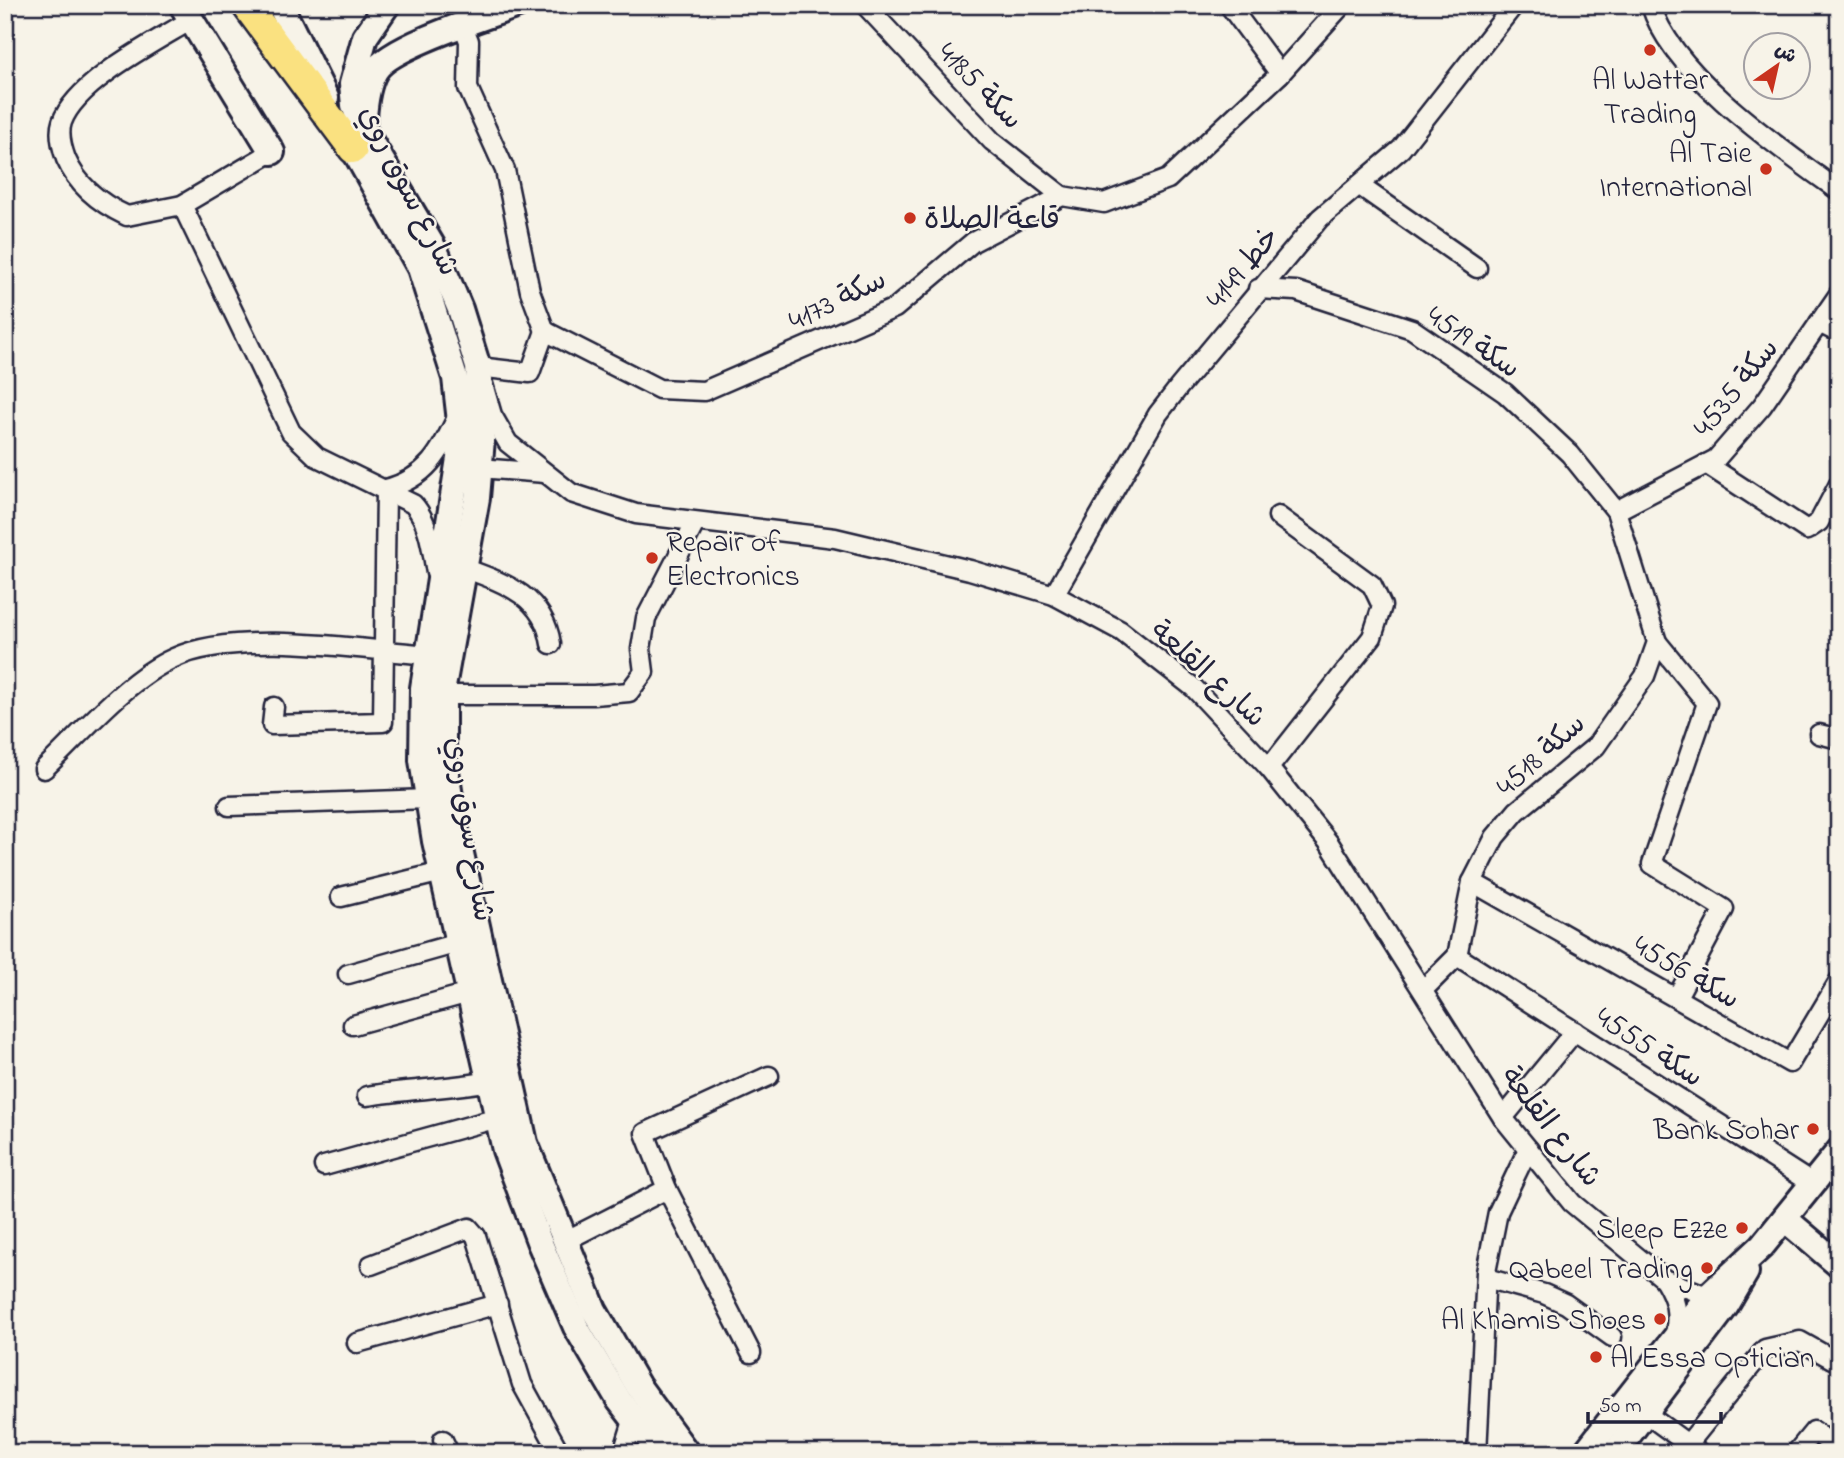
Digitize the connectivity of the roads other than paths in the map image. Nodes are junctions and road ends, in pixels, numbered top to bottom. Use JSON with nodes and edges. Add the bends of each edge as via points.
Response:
{"nodes":[{"id":1,"x":246,"y":5,"type":"edge"},
{"id":2,"x":279,"y":5,"type":"edge"},
{"id":3,"x":387,"y":5,"type":"edge"},
{"id":4,"x":519,"y":5,"type":"edge"},
{"id":5,"x":865,"y":5,"type":"edge"},
{"id":6,"x":1229,"y":5,"type":"edge"},
{"id":7,"x":1342,"y":5,"type":"edge"},
{"id":8,"x":1514,"y":5,"type":"edge"},
{"id":9,"x":1651,"y":5,"type":"edge"},
{"id":10,"x":186,"y":13,"type":"edge"},
{"id":11,"x":463,"y":26,"type":"junction"},
{"id":12,"x":1280,"y":74,"type":"junction"},
{"id":13,"x":358,"y":139,"type":"junction"},
{"id":14,"x":272,"y":152,"type":"joint"},
{"id":15,"x":1360,"y":186,"type":"junction"},
{"id":16,"x":1839,"y":191,"type":"edge"},
{"id":17,"x":1062,"y":196,"type":"junction"},
{"id":18,"x":182,"y":205,"type":"junction"},
{"id":19,"x":1477,"y":268,"type":"dead end"},
{"id":20,"x":1258,"y":289,"type":"junction"},
{"id":21,"x":1839,"y":294,"type":"edge"},
{"id":22,"x":1819,"y":323,"type":"junction"},
{"id":23,"x":545,"y":331,"type":"junction"},
{"id":24,"x":1839,"y":333,"type":"edge"},
{"id":25,"x":478,"y":367,"type":"junction"},
{"id":26,"x":459,"y":414,"type":"junction"},
{"id":27,"x":1706,"y":464,"type":"junction"},
{"id":28,"x":479,"y":468,"type":"junction"},
{"id":29,"x":545,"y":473,"type":"junction"},
{"id":30,"x":1839,"y":484,"type":"edge"},
{"id":31,"x":386,"y":489,"type":"junction"},
{"id":32,"x":1616,"y":511,"type":"junction"},
{"id":33,"x":1278,"y":516,"type":"dead end"},
{"id":34,"x":695,"y":523,"type":"junction"},
{"id":35,"x":464,"y":568,"type":"junction"},
{"id":36,"x":439,"y":587,"type":"junction"},
{"id":37,"x":1054,"y":595,"type":"junction"},
{"id":38,"x":1657,"y":642,"type":"junction"},
{"id":39,"x":551,"y":644,"type":"dead end"},
{"id":40,"x":384,"y":651,"type":"junction"},
{"id":41,"x":428,"y":655,"type":"junction"},
{"id":42,"x":443,"y":695,"type":"junction"},
{"id":43,"x":274,"y":707,"type":"dead end"},
{"id":44,"x":1819,"y":734,"type":"dead end"},
{"id":45,"x":1839,"y":739,"type":"edge"},
{"id":46,"x":1269,"y":768,"type":"junction"},
{"id":47,"x":44,"y":769,"type":"dead end"},
{"id":48,"x":428,"y":799,"type":"junction"},
{"id":49,"x":229,"y":806,"type":"dead end"},
{"id":50,"x":442,"y":872,"type":"junction"},
{"id":51,"x":1472,"y":881,"type":"junction"},
{"id":52,"x":341,"y":897,"type":"dead end"},
{"id":53,"x":458,"y":943,"type":"junction"},
{"id":54,"x":1457,"y":956,"type":"junction"},
{"id":55,"x":348,"y":974,"type":"dead end"},
{"id":56,"x":1839,"y":981,"type":"edge"},
{"id":57,"x":1424,"y":989,"type":"junction"},
{"id":58,"x":469,"y":993,"type":"junction"},
{"id":59,"x":1677,"y":997,"type":"junction"},
{"id":60,"x":353,"y":1026,"type":"dead end"},
{"id":61,"x":1575,"y":1031,"type":"junction"},
{"id":62,"x":769,"y":1076,"type":"dead end"},
{"id":63,"x":490,"y":1081,"type":"junction"},
{"id":64,"x":367,"y":1096,"type":"dead end"},
{"id":65,"x":498,"y":1118,"type":"junction"},
{"id":66,"x":1503,"y":1118,"type":"junction"},
{"id":67,"x":1528,"y":1149,"type":"junction"},
{"id":68,"x":1839,"y":1151,"type":"edge"},
{"id":69,"x":324,"y":1166,"type":"dead end"},
{"id":70,"x":667,"y":1189,"type":"junction"},
{"id":71,"x":1807,"y":1192,"type":"junction"},
{"id":72,"x":1772,"y":1234,"type":"junction"},
{"id":73,"x":1807,"y":1238,"type":"junction"},
{"id":74,"x":564,"y":1242,"type":"junction"},
{"id":75,"x":371,"y":1265,"type":"dead end"},
{"id":76,"x":1839,"y":1265,"type":"edge"},
{"id":77,"x":1486,"y":1278,"type":"junction"},
{"id":78,"x":1664,"y":1279,"type":"junction"},
{"id":79,"x":1717,"y":1301,"type":"junction"},
{"id":80,"x":498,"y":1304,"type":"junction"},
{"id":81,"x":1612,"y":1337,"type":"dead end"},
{"id":82,"x":1675,"y":1338,"type":"junction"},
{"id":83,"x":357,"y":1343,"type":"dead end"},
{"id":84,"x":751,"y":1353,"type":"dead end"},
{"id":85,"x":1832,"y":1359,"type":"dead end"},
{"id":86,"x":1645,"y":1413,"type":"junction"},
{"id":87,"x":633,"y":1421,"type":"junction"},
{"id":88,"x":1694,"y":1448,"type":"edge"},
{"id":89,"x":1839,"y":1450,"type":"edge"},
{"id":90,"x":560,"y":1453,"type":"edge"},
{"id":91,"x":623,"y":1453,"type":"edge"},
{"id":92,"x":660,"y":1453,"type":"edge"},
{"id":93,"x":687,"y":1453,"type":"edge"},
{"id":94,"x":1477,"y":1453,"type":"edge"},
{"id":95,"x":1585,"y":1453,"type":"edge"},
{"id":96,"x":1615,"y":1453,"type":"edge"},
{"id":97,"x":1796,"y":1453,"type":"edge"}],
"edges":[{"from":1,"to":13,"type":"main road"},
{"from":2,"to":13,"type":"main road","name":"شارع سوق روي"},
{"from":3,"to":13,"type":"main road","name":"شارع سوق روي","via":[[365,37],[352,84]]},
{"from":4,"to":11,"type":"main road"},
{"from":5,"to":17,"type":"street","name":"سكة 4185","via":[[992,141]]},
{"from":6,"to":12,"type":"street"},
{"from":7,"to":12,"type":"street"},
{"from":8,"to":15,"type":"street","name":"4149 خط","via":[[1401,149]]},
{"from":9,"to":16,"type":"street","via":[[1657,26],[1678,56],[1760,132]]},
{"from":10,"to":14,"type":"main road"},
{"from":10,"to":18,"type":"street","via":[[108,71],[72,105],[60,135],[70,169],[110,208],[127,216]]},
{"from":11,"to":13,"type":"main road","via":[[398,52],[376,69],[365,97]]},
{"from":11,"to":23,"type":"street","via":[[469,41],[468,88],[505,170],[530,291]]},
{"from":12,"to":17,"type":"street","via":[[1168,179],[1104,203]]},
{"from":13,"to":25,"type":"main road","name":"شارع سوق روي","via":[[436,252]]},
{"from":13,"to":26,"type":"main road","name":"شارع سوق روي","via":[[420,268],[455,378]]},
{"from":14,"to":18,"type":"street"},
{"from":15,"to":19,"type":"street"},
{"from":15,"to":20,"type":"street","name":"4149 خط","via":[[1320,218]]},
{"from":17,"to":23,"type":"street","name":"سكة 4173","via":[[973,242],[895,308],[704,391],[659,389]]},
{"from":18,"to":31,"type":"street","via":[[291,432],[317,457]]},
{"from":20,"to":32,"type":"street","name":"سكة 4519","via":[[1296,291],[1412,329],[1505,393],[1570,454]]},
{"from":20,"to":37,"type":"street","name":"4149 خط","via":[[1158,414]]},
{"from":21,"to":22,"type":"street","name":"سكة 4535"},
{"from":22,"to":24,"type":"street"},
{"from":22,"to":27,"type":"street","name":"سكة 4535","via":[[1762,406],[1716,459]]},
{"from":23,"to":25,"type":"street","via":[[530,373]]},
{"from":25,"to":28,"type":"main road","name":"شارع سوق روي"},
{"from":25,"to":29,"type":"street","name":"شارع القلعة","via":[[492,415],[509,443]]},
{"from":26,"to":31,"type":"street","via":[[421,475]]},
{"from":26,"to":36,"type":"main road","name":"شارع سوق روي","via":[[462,439]]},
{"from":27,"to":30,"type":"street","via":[[1807,530],[1819,522]]},
{"from":27,"to":32,"type":"street","name":"سكة 4535"},
{"from":28,"to":29,"type":"street"},
{"from":28,"to":35,"type":"main road","name":"شارع سوق روي"},
{"from":29,"to":34,"type":"street","name":"شارع القلعة","via":[[570,494],[636,514]]},
{"from":31,"to":36,"type":"street","via":[[419,511],[430,539]]},
{"from":31,"to":40,"type":"street"},
{"from":32,"to":38,"type":"street"},
{"from":33,"to":46,"type":"street","via":[[1372,585],[1382,606],[1372,637]]},
{"from":34,"to":37,"type":"street","name":"شارع القلعة","via":[[835,538]]},
{"from":34,"to":42,"type":"street","via":[[646,618],[641,649],[644,672],[629,692]]},
{"from":35,"to":39,"type":"street","via":[[497,580],[528,599],[544,617]]},
{"from":35,"to":42,"type":"main road","name":"شارع سوق روي"},
{"from":36,"to":41,"type":"main road","name":"شارع سوق روي"},
{"from":37,"to":46,"type":"street","name":"شارع القلعة","via":[[1121,631],[1194,688]]},
{"from":38,"to":51,"type":"street","name":"سكة 4518","via":[[1645,676],[1612,725],[1570,770],[1517,811],[1494,837]]},
{"from":38,"to":59,"type":"street","via":[[1707,703],[1652,864],[1724,909]]},
{"from":40,"to":41,"type":"street"},
{"from":40,"to":43,"type":"street","via":[[383,722],[272,725]]},
{"from":40,"to":47,"type":"street","via":[[267,643],[201,647],[172,658],[131,687]]},
{"from":41,"to":48,"type":"main road","name":"شارع سوق روي","via":[[422,760]]},
{"from":42,"to":74,"type":"main road","name":"شارع سوق روي","via":[[443,752],[463,862],[525,1143]]},
{"from":44,"to":45,"type":"street"},
{"from":46,"to":57,"type":"street","name":"شارع القلعة","via":[[1329,843]]},
{"from":48,"to":49,"type":"street"},
{"from":48,"to":50,"type":"main road","name":"شارع سوق روي"},
{"from":50,"to":52,"type":"street"},
{"from":50,"to":53,"type":"main road","name":"شارع سوق روي"},
{"from":51,"to":54,"type":"street","name":"سكة 4518"},
{"from":51,"to":59,"type":"street","name":"سكة 4556"},
{"from":53,"to":55,"type":"street"},
{"from":53,"to":58,"type":"main road","name":"شارع سوق روي"},
{"from":54,"to":57,"type":"street"},
{"from":54,"to":61,"type":"street","name":"سكة 4555"},
{"from":56,"to":59,"type":"street","name":"سكة 4556","via":[[1790,1063]]},
{"from":57,"to":66,"type":"street","name":"شارع القلعة"},
{"from":58,"to":60,"type":"street"},
{"from":58,"to":63,"type":"main road","name":"شارع سوق روي"},
{"from":61,"to":66,"type":"street"},
{"from":61,"to":71,"type":"street","name":"سكة 4555"},
{"from":62,"to":70,"type":"street","via":[[645,1133]]},
{"from":63,"to":64,"type":"street"},
{"from":63,"to":65,"type":"main road","name":"شارع سوق روي"},
{"from":65,"to":69,"type":"street"},
{"from":65,"to":87,"type":"main road","name":"شارع سوق روي","via":[[534,1228],[576,1327]]},
{"from":66,"to":67,"type":"street","name":"شارع القلعة"},
{"from":67,"to":77,"type":"street","via":[[1498,1212]]},
{"from":67,"to":78,"type":"street","name":"شارع القلعة","via":[[1572,1203]]},
{"from":68,"to":71,"type":"main road"},
{"from":70,"to":74,"type":"street"},
{"from":70,"to":84,"type":"street"},
{"from":71,"to":72,"type":"main road"},
{"from":71,"to":73,"type":"main road","via":[[1801,1224]]},
{"from":72,"to":73,"type":"main road"},
{"from":72,"to":79,"type":"main road"},
{"from":73,"to":76,"type":"main road"},
{"from":74,"to":93,"type":"main road","name":"شارع سوق روي","via":[[594,1310],[638,1386]]},
{"from":75,"to":80,"type":"street","via":[[469,1228],[476,1236]]},
{"from":77,"to":81,"type":"street","via":[[1566,1304]]},
{"from":77,"to":94,"type":"street"},
{"from":78,"to":79,"type":"street","name":"شارع القلعة"},
{"from":78,"to":82,"type":"street","via":[[1677,1307]]},
{"from":79,"to":82,"type":"main road"},
{"from":79,"to":86,"type":"main road"},
{"from":80,"to":83,"type":"street"},
{"from":80,"to":90,"type":"street","via":[[522,1384]]},
{"from":82,"to":95,"type":"main road"},
{"from":85,"to":88,"type":"street","via":[[1800,1341],[1765,1349]]},
{"from":86,"to":88,"type":"street"},
{"from":86,"to":96,"type":"main road"},
{"from":87,"to":91,"type":"street"},
{"from":87,"to":92,"type":"main road","name":"شارع سوق روي"},
{"from":89,"to":97,"type":"street","via":[[1814,1431]]}]}
